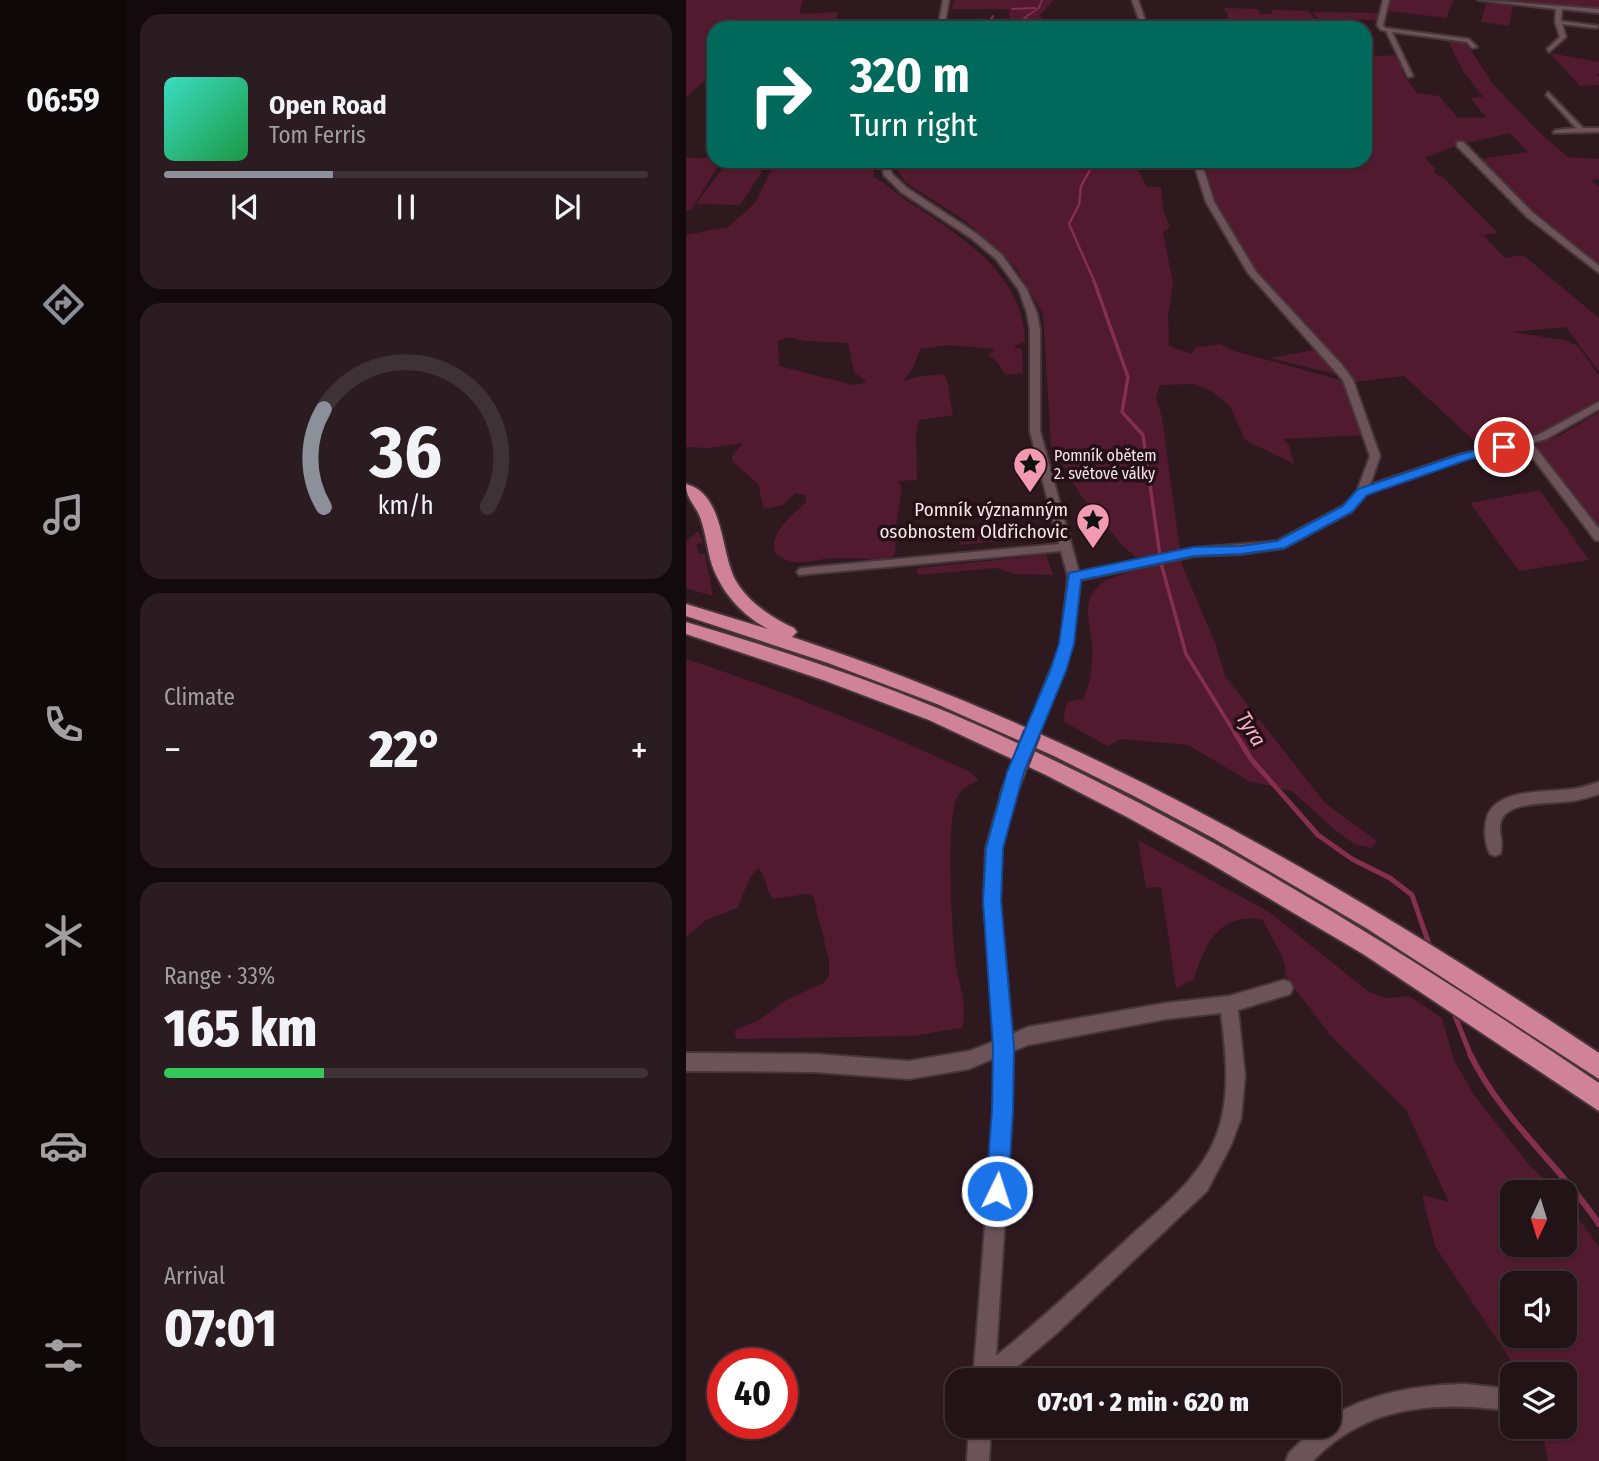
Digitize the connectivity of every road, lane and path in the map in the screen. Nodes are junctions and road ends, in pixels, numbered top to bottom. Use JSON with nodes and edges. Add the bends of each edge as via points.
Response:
{"nodes":[{"id":1,"x":946,"y":0,"type":"edge"},
{"id":2,"x":1135,"y":0,"type":"edge"},
{"id":3,"x":1387,"y":0,"type":"edge"},
{"id":4,"x":1481,"y":0,"type":"edge"},
{"id":5,"x":1559,"y":8,"type":"junction"},
{"id":6,"x":1599,"y":12,"type":"edge"},
{"id":7,"x":942,"y":21,"type":"edge"},
{"id":8,"x":1142,"y":21,"type":"edge"},
{"id":9,"x":1558,"y":22,"type":"junction"},
{"id":10,"x":1596,"y":26,"type":"dead end"},
{"id":11,"x":1389,"y":31,"type":"junction"},
{"id":12,"x":1474,"y":47,"type":"dead end"},
{"id":13,"x":1549,"y":50,"type":"dead end"},
{"id":14,"x":1410,"y":76,"type":"dead end"},
{"id":15,"x":1548,"y":94,"type":"dead end"},
{"id":16,"x":1581,"y":130,"type":"junction"},
{"id":17,"x":1599,"y":130,"type":"edge"},
{"id":18,"x":1555,"y":132,"type":"dead end"},
{"id":19,"x":1460,"y":144,"type":"dead end"},
{"id":20,"x":886,"y":168,"type":"edge"},
{"id":21,"x":1199,"y":168,"type":"edge"},
{"id":22,"x":1599,"y":270,"type":"edge"},
{"id":23,"x":1599,"y":405,"type":"edge"},
{"id":24,"x":1525,"y":441,"type":"junction"},
{"id":25,"x":686,"y":489,"type":"edge"},
{"id":26,"x":1362,"y":492,"type":"junction"},
{"id":27,"x":1599,"y":537,"type":"edge"},
{"id":28,"x":1066,"y":547,"type":"junction"},
{"id":29,"x":803,"y":572,"type":"dead end"},
{"id":30,"x":1074,"y":577,"type":"junction"},
{"id":31,"x":686,"y":610,"type":"edge"},
{"id":32,"x":686,"y":628,"type":"edge"},
{"id":33,"x":686,"y":637,"type":"edge"},
{"id":34,"x":784,"y":659,"type":"junction"},
{"id":35,"x":884,"y":676,"type":"junction"},
{"id":36,"x":1599,"y":788,"type":"edge"},
{"id":37,"x":1495,"y":849,"type":"dead end"},
{"id":38,"x":1284,"y":988,"type":"dead end"},
{"id":39,"x":1229,"y":1004,"type":"junction"},
{"id":40,"x":1003,"y":1047,"type":"junction"},
{"id":41,"x":686,"y":1062,"type":"edge"},
{"id":42,"x":1599,"y":1067,"type":"edge"},
{"id":43,"x":1599,"y":1098,"type":"edge"},
{"id":44,"x":985,"y":1368,"type":"edge"},
{"id":45,"x":999,"y":1368,"type":"edge"},
{"id":46,"x":1500,"y":1398,"type":"edge"},
{"id":47,"x":979,"y":1438,"type":"edge"},
{"id":48,"x":978,"y":1461,"type":"edge"},
{"id":49,"x":1297,"y":1461,"type":"edge"}],
"edges":[{"from":1,"to":7,"type":"street"},
{"from":2,"to":8,"type":"street"},
{"from":3,"to":11,"type":"street","via":[[1380,25]]},
{"from":4,"to":5,"type":"street"},
{"from":5,"to":6,"type":"street"},
{"from":5,"to":9,"type":"street"},
{"from":9,"to":10,"type":"street"},
{"from":9,"to":13,"type":"street","via":[[1563,37]]},
{"from":11,"to":12,"type":"street","via":[[1469,41]]},
{"from":11,"to":14,"type":"street"},
{"from":15,"to":16,"type":"street"},
{"from":16,"to":17,"type":"street"},
{"from":16,"to":18,"type":"street"},
{"from":19,"to":22,"type":"street","via":[[1530,215]]},
{"from":20,"to":28,"type":"street","via":[[894,182],[999,257],[1023,290],[1035,330],[1035,431]]},
{"from":21,"to":26,"type":"street","via":[[1210,202],[1252,273],[1348,380],[1375,456]]},
{"from":23,"to":24,"type":"street","via":[[1560,429]]},
{"from":24,"to":26,"type":"street","via":[[1462,457]]},
{"from":24,"to":27,"type":"street"},
{"from":25,"to":35,"type":"highway","via":[[706,508],[724,575],[749,608],[783,630],[850,654]]},
{"from":26,"to":30,"type":"street","via":[[1347,509],[1280,545],[1194,552]]},
{"from":28,"to":29,"type":"street"},
{"from":28,"to":30,"type":"street"},
{"from":30,"to":40,"type":"street","bridge":true,"via":[[1066,644],[1007,798],[994,848],[992,901]]},
{"from":31,"to":35,"type":"highway"},
{"from":32,"to":34,"type":"highway"},
{"from":33,"to":34,"type":"highway","via":[[736,653]]},
{"from":34,"to":43,"type":"highway","via":[[967,729],[1196,843],[1411,970]]},
{"from":35,"to":42,"type":"highway","via":[[979,714],[1173,806],[1278,862]]},
{"from":36,"to":37,"type":"street","via":[[1509,803],[1491,826]]},
{"from":38,"to":39,"type":"street"},
{"from":39,"to":40,"type":"street","via":[[1028,1036]]},
{"from":39,"to":45,"type":"street","via":[[1237,1091],[1217,1159],[1200,1184]]},
{"from":40,"to":41,"type":"street","via":[[969,1060],[909,1070],[815,1063]]},
{"from":40,"to":44,"type":"street","via":[[1003,1110]]},
{"from":46,"to":49,"type":"street","via":[[1472,1394],[1395,1401],[1356,1414],[1327,1432]]},
{"from":47,"to":48,"type":"street"}]}
